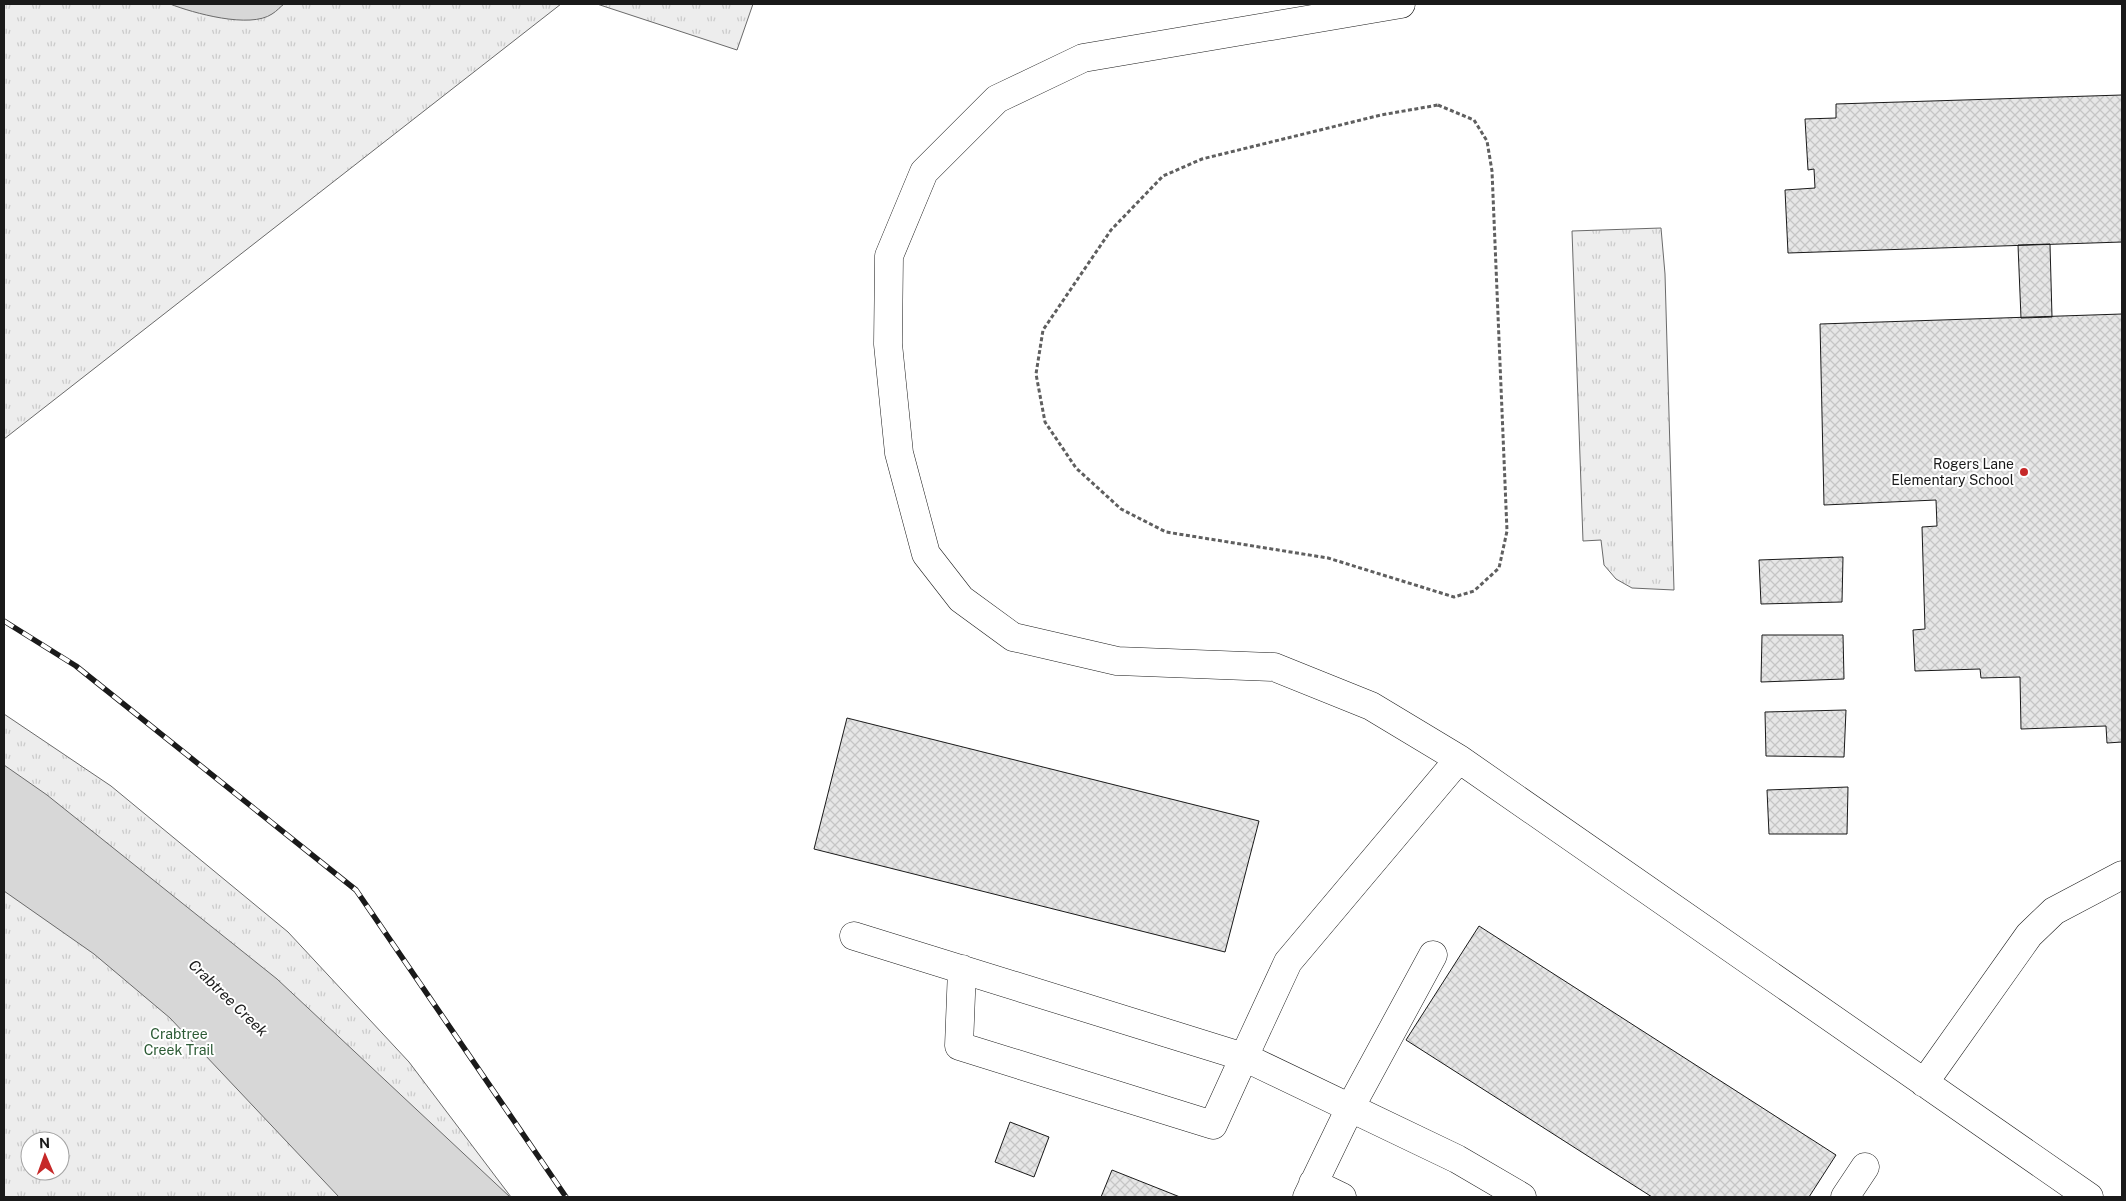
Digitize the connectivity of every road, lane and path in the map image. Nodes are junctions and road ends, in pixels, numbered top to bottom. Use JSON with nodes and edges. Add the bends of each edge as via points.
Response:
{"nodes":[{"id":1,"x":1402,"y":4,"type":"edge"},
{"id":2,"x":1474,"y":120,"type":"joint"},
{"id":3,"x":1458,"y":759,"type":"junction"},
{"id":4,"x":2122,"y":875,"type":"edge"},
{"id":5,"x":854,"y":936,"type":"dead end"},
{"id":6,"x":1433,"y":955,"type":"dead end"},
{"id":7,"x":962,"y":969,"type":"junction"},
{"id":8,"x":1244,"y":1057,"type":"junction"},
{"id":9,"x":1924,"y":1083,"type":"junction"},
{"id":10,"x":1350,"y":1108,"type":"junction"},
{"id":11,"x":1865,"y":1167,"type":"dead end"},
{"id":12,"x":1310,"y":1190,"type":"edge"},
{"id":13,"x":1342,"y":1197,"type":"edge"},
{"id":14,"x":1522,"y":1197,"type":"edge"},
{"id":15,"x":1845,"y":1197,"type":"edge"},
{"id":16,"x":2089,"y":1197,"type":"edge"}],
"edges":[{"from":1,"to":3,"type":"lane","via":[[1083,58],[997,99],[924,172],[889,256],[888,344],[899,453],[926,554],[961,599],[1013,638],[1117,661],[1274,667],[1371,706]]},
{"from":2,"to":2,"type":"path","via":[[1438,105],[1410,110],[1202,159],[1164,176],[1111,230],[1044,330],[1036,374],[1045,422],[1076,468],[1121,509],[1166,532],[1328,558],[1454,597],[1474,591],[1498,568],[1506,531],[1492,171],[1487,141]]},
{"from":3,"to":8,"type":"lane","via":[[1288,962]]},
{"from":3,"to":9,"type":"lane"},
{"from":4,"to":9,"type":"lane","via":[[2054,912],[2029,935]]},
{"from":5,"to":7,"type":"lane"},
{"from":6,"to":10,"type":"lane"},
{"from":7,"to":8,"type":"lane"},
{"from":7,"to":8,"type":"lane","via":[[959,1046],[1213,1125]]},
{"from":8,"to":10,"type":"lane"},
{"from":9,"to":16,"type":"lane"},
{"from":10,"to":12,"type":"lane"},
{"from":10,"to":14,"type":"lane","via":[[1457,1159]]},
{"from":11,"to":15,"type":"lane"},
{"from":12,"to":13,"type":"lane"}]}
